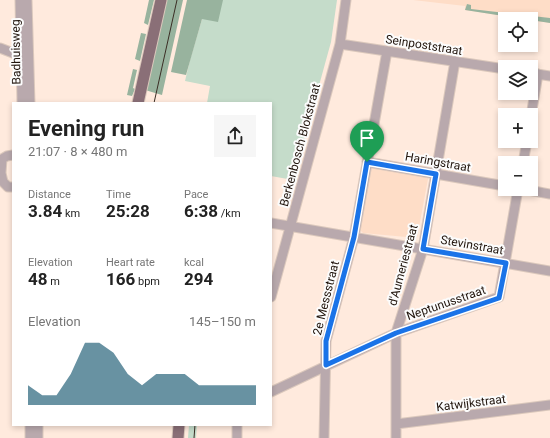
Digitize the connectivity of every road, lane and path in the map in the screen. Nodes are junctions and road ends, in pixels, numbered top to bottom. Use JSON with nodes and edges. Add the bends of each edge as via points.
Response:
{"nodes":[{"id":1,"x":20,"y":0,"type":"edge"},
{"id":2,"x":27,"y":0,"type":"edge"},
{"id":3,"x":161,"y":0,"type":"edge"},
{"id":4,"x":346,"y":0,"type":"edge"},
{"id":5,"x":340,"y":44,"type":"junction"},
{"id":6,"x":0,"y":48,"type":"edge"},
{"id":7,"x":387,"y":51,"type":"junction"},
{"id":8,"x":25,"y":55,"type":"junction"},
{"id":9,"x":455,"y":61,"type":"junction"},
{"id":10,"x":498,"y":68,"type":"edge"},
{"id":11,"x":538,"y":74,"type":"edge"},
{"id":12,"x":550,"y":76,"type":"edge"},
{"id":13,"x":22,"y":102,"type":"edge"},
{"id":14,"x":30,"y":102,"type":"edge"},
{"id":15,"x":138,"y":102,"type":"edge"},
{"id":16,"x":12,"y":155,"type":"edge"},
{"id":17,"x":1,"y":158,"type":"edge"},
{"id":18,"x":367,"y":162,"type":"junction"},
{"id":19,"x":436,"y":174,"type":"junction"},
{"id":20,"x":2,"y":184,"type":"edge"},
{"id":21,"x":498,"y":185,"type":"edge"},
{"id":22,"x":12,"y":187,"type":"edge"},
{"id":23,"x":538,"y":192,"type":"edge"},
{"id":24,"x":550,"y":194,"type":"edge"},
{"id":25,"x":517,"y":196,"type":"edge"},
{"id":26,"x":272,"y":223,"type":"edge"},
{"id":27,"x":291,"y":226,"type":"junction"},
{"id":28,"x":354,"y":237,"type":"junction"},
{"id":29,"x":423,"y":249,"type":"junction"},
{"id":30,"x":506,"y":263,"type":"junction"},
{"id":31,"x":550,"y":271,"type":"edge"},
{"id":32,"x":272,"y":293,"type":"edge"},
{"id":33,"x":396,"y":333,"type":"junction"},
{"id":34,"x":326,"y":365,"type":"junction"},
{"id":35,"x":272,"y":392,"type":"edge"},
{"id":36,"x":550,"y":406,"type":"edge"},
{"id":37,"x":396,"y":424,"type":"junction"},
{"id":38,"x":30,"y":426,"type":"edge"},
{"id":39,"x":38,"y":426,"type":"edge"},
{"id":40,"x":178,"y":426,"type":"edge"},
{"id":41,"x":237,"y":426,"type":"edge"},
{"id":42,"x":30,"y":438,"type":"edge"},
{"id":43,"x":38,"y":438,"type":"edge"},
{"id":44,"x":178,"y":438,"type":"edge"},
{"id":45,"x":236,"y":438,"type":"edge"},
{"id":46,"x":324,"y":438,"type":"edge"},
{"id":47,"x":396,"y":438,"type":"edge"}],
"edges":[{"from":1,"to":8,"type":"street","name":"Badhuisweg"},
{"from":2,"to":8,"type":"street","name":"Badhuisweg"},
{"from":3,"to":15,"type":"main road"},
{"from":4,"to":5,"type":"street","name":"Berkenbosch Blokstraat"},
{"from":5,"to":7,"type":"street","name":"Seinpoststraat"},
{"from":5,"to":27,"type":"street","name":"Berkenbosch Blokstraat"},
{"from":6,"to":8,"type":"street"},
{"from":7,"to":9,"type":"street","name":"Seinpoststraat"},
{"from":7,"to":18,"type":"street","name":"2e Messstraat"},
{"from":8,"to":13,"type":"street","name":"Badhuisweg"},
{"from":8,"to":14,"type":"street","name":"Badhuisweg"},
{"from":9,"to":10,"type":"street","name":"Seinpoststraat"},
{"from":9,"to":19,"type":"street","name":"d'Aumeriestraat"},
{"from":11,"to":12,"type":"street"},
{"from":16,"to":17,"type":"street"},
{"from":17,"to":20,"type":"street"},
{"from":18,"to":19,"type":"street","name":"Haringstraat"},
{"from":18,"to":28,"type":"street","name":"2e Messstraat"},
{"from":19,"to":21,"type":"street","name":"Haringstraat"},
{"from":19,"to":29,"type":"street","name":"d'Aumeriestraat"},
{"from":20,"to":22,"type":"street"},
{"from":23,"to":24,"type":"street"},
{"from":25,"to":30,"type":"street"},
{"from":26,"to":27,"type":"street","name":"Stevinstraat"},
{"from":27,"to":28,"type":"street","name":"Stevinstraat"},
{"from":27,"to":32,"type":"street","name":"Berkenbosch Blokstraat"},
{"from":28,"to":29,"type":"street","name":"Stevinstraat"},
{"from":28,"to":34,"type":"street","name":"2e Messstraat","via":[[326,341]]},
{"from":29,"to":30,"type":"street","name":"Stevinstraat"},
{"from":29,"to":33,"type":"street","name":"d'Aumeriestraat"},
{"from":30,"to":31,"type":"street","name":"Stevinstraat"},
{"from":30,"to":33,"type":"street","name":"Neptunusstraat","via":[[499,298]]},
{"from":33,"to":34,"type":"street","name":"Neptunusstraat"},
{"from":33,"to":37,"type":"street","name":"d'Aumeriestraat"},
{"from":34,"to":35,"type":"street","name":"Neptunusstraat"},
{"from":34,"to":46,"type":"street","name":"2e Messstraat"},
{"from":36,"to":37,"type":"street","name":"Katwijkstraat"},
{"from":37,"to":47,"type":"street","name":"d'Aumeriestraat"},
{"from":38,"to":42,"type":"street"},
{"from":39,"to":43,"type":"street"},
{"from":40,"to":44,"type":"main road"},
{"from":41,"to":45,"type":"street"}]}
